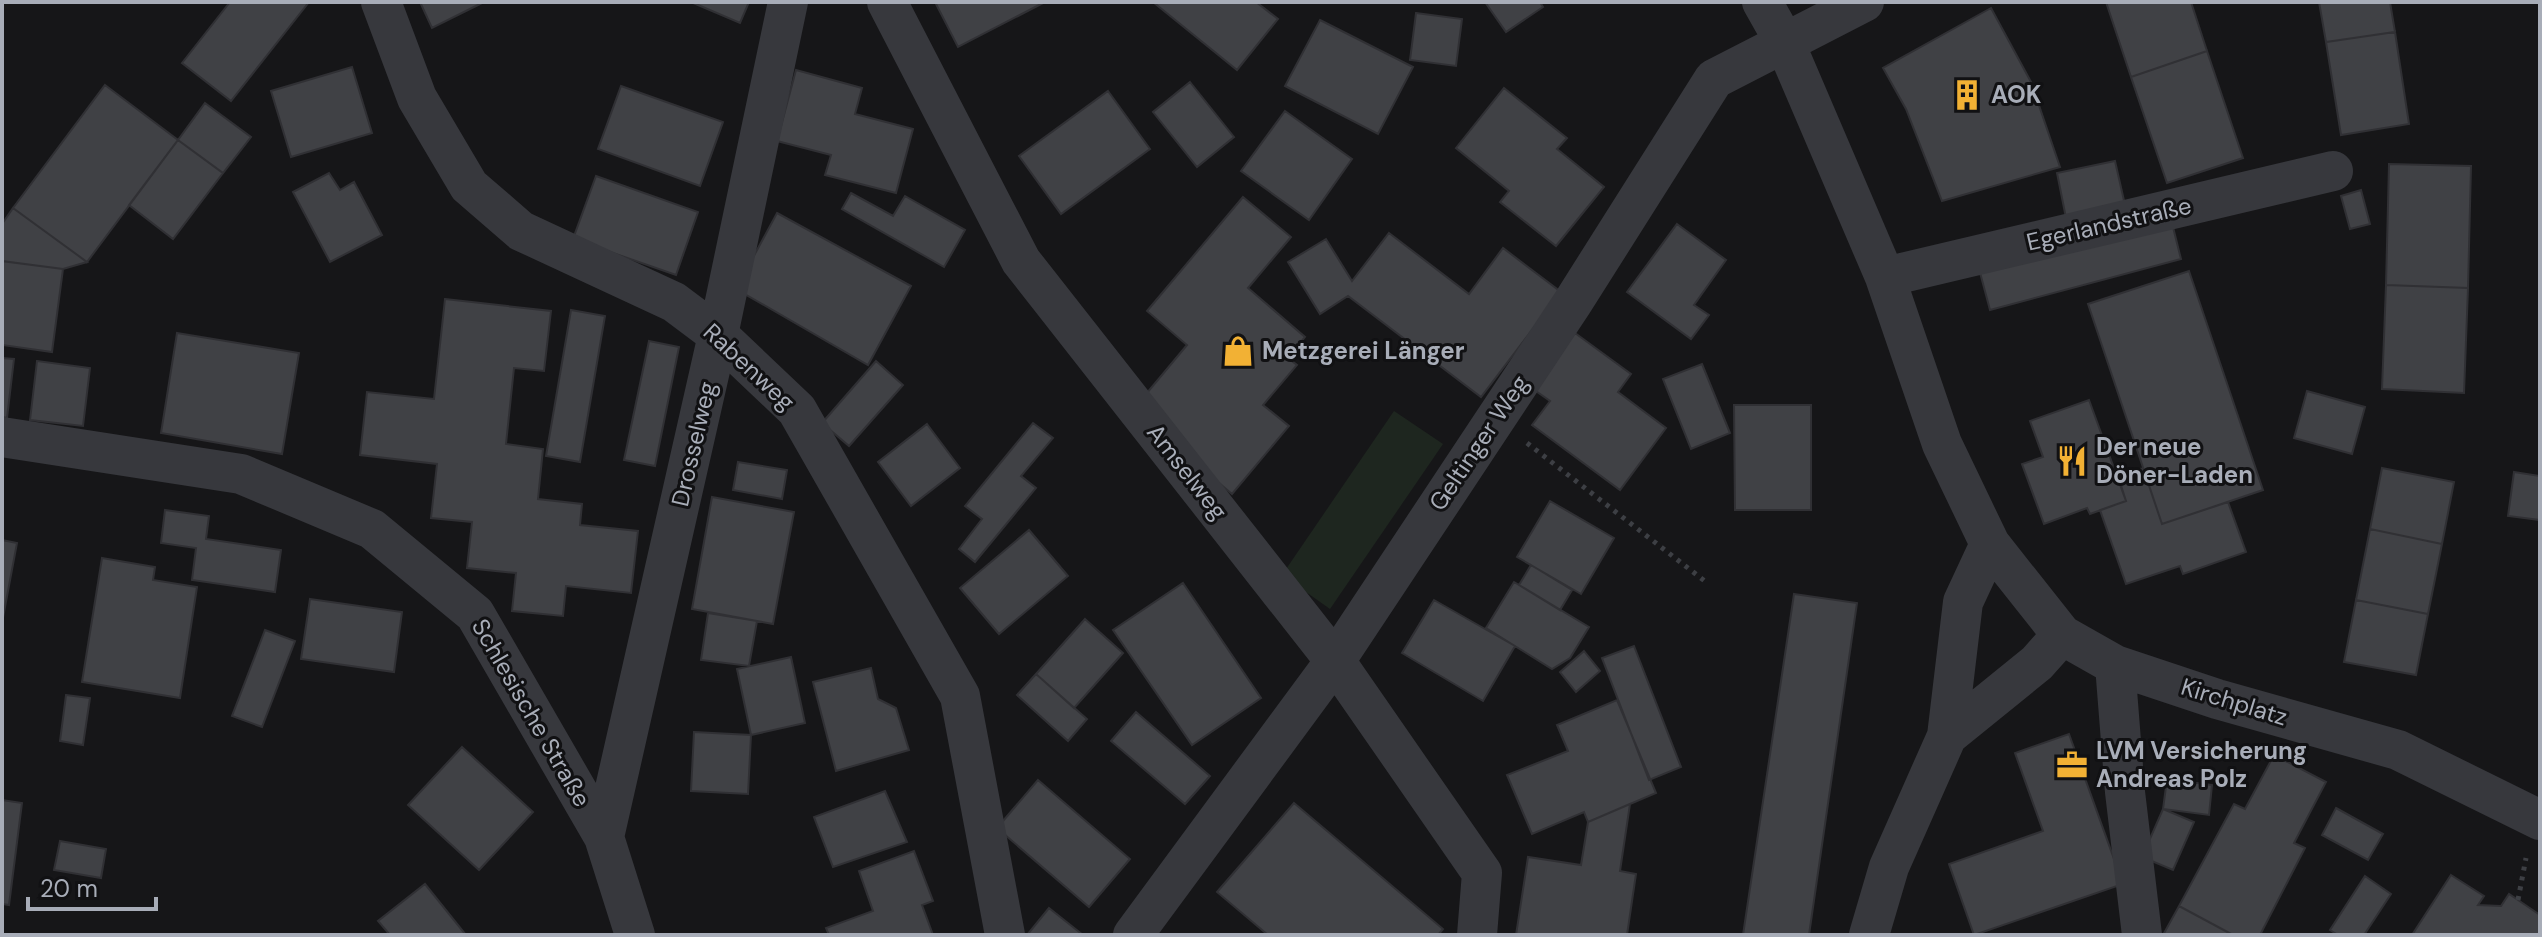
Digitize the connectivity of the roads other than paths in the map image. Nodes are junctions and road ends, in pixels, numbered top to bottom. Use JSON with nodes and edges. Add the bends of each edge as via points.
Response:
{"nodes":[{"id":1,"x":381,"y":2,"type":"edge"},
{"id":2,"x":788,"y":2,"type":"edge"},
{"id":3,"x":887,"y":2,"type":"edge"},
{"id":4,"x":1762,"y":2,"type":"edge"},
{"id":5,"x":1864,"y":2,"type":"edge"},
{"id":6,"x":1784,"y":41,"type":"junction"},
{"id":7,"x":2333,"y":171,"type":"dead end"},
{"id":8,"x":1885,"y":277,"type":"junction"},
{"id":9,"x":718,"y":335,"type":"junction"},
{"id":10,"x":2,"y":437,"type":"edge"},
{"id":11,"x":1990,"y":544,"type":"junction"},
{"id":12,"x":2062,"y":635,"type":"junction"},
{"id":13,"x":1335,"y":661,"type":"junction"},
{"id":14,"x":2115,"y":665,"type":"junction"},
{"id":15,"x":1947,"y":736,"type":"junction"},
{"id":16,"x":2540,"y":820,"type":"edge"},
{"id":17,"x":604,"y":837,"type":"junction"},
{"id":18,"x":635,"y":935,"type":"edge"},
{"id":19,"x":1005,"y":935,"type":"edge"},
{"id":20,"x":1133,"y":935,"type":"edge"},
{"id":21,"x":1477,"y":935,"type":"edge"},
{"id":22,"x":1869,"y":935,"type":"edge"},
{"id":23,"x":2142,"y":935,"type":"edge"}],
"edges":[{"from":1,"to":9,"type":"street","name":"Rabenweg","via":[[417,98],[469,186],[521,231],[674,302]]},
{"from":2,"to":9,"type":"street","name":"Drosselweg"},
{"from":3,"to":13,"type":"street","name":"Amselweg","via":[[1021,261]]},
{"from":4,"to":6,"type":"street"},
{"from":5,"to":6,"type":"street","name":"Geltinger Weg"},
{"from":6,"to":8,"type":"street"},
{"from":6,"to":13,"type":"street","name":"Geltinger Weg","via":[[1714,79]]},
{"from":7,"to":8,"type":"street","name":"Egerlandstraße"},
{"from":8,"to":11,"type":"street","via":[[1942,444]]},
{"from":9,"to":17,"type":"street","name":"Drosselweg"},
{"from":9,"to":19,"type":"street","name":"Rabenweg","via":[[797,410],[960,696]]},
{"from":10,"to":17,"type":"street","name":"Schlesische Straße","via":[[241,474],[372,529],[475,614]]},
{"from":11,"to":12,"type":"street"},
{"from":11,"to":15,"type":"street","via":[[1963,602]]},
{"from":12,"to":14,"type":"street","name":"Kirchplatz"},
{"from":12,"to":15,"type":"street","via":[[2037,663]]},
{"from":13,"to":20,"type":"street","name":"Geltinger Weg"},
{"from":13,"to":21,"type":"street","name":"Amselweg","via":[[1482,873]]},
{"from":14,"to":16,"type":"street","name":"Kirchplatz","via":[[2398,750]]},
{"from":14,"to":23,"type":"street"},
{"from":15,"to":22,"type":"street","via":[[1889,867]]},
{"from":17,"to":18,"type":"street","name":"Schlesische Straße"}]}
